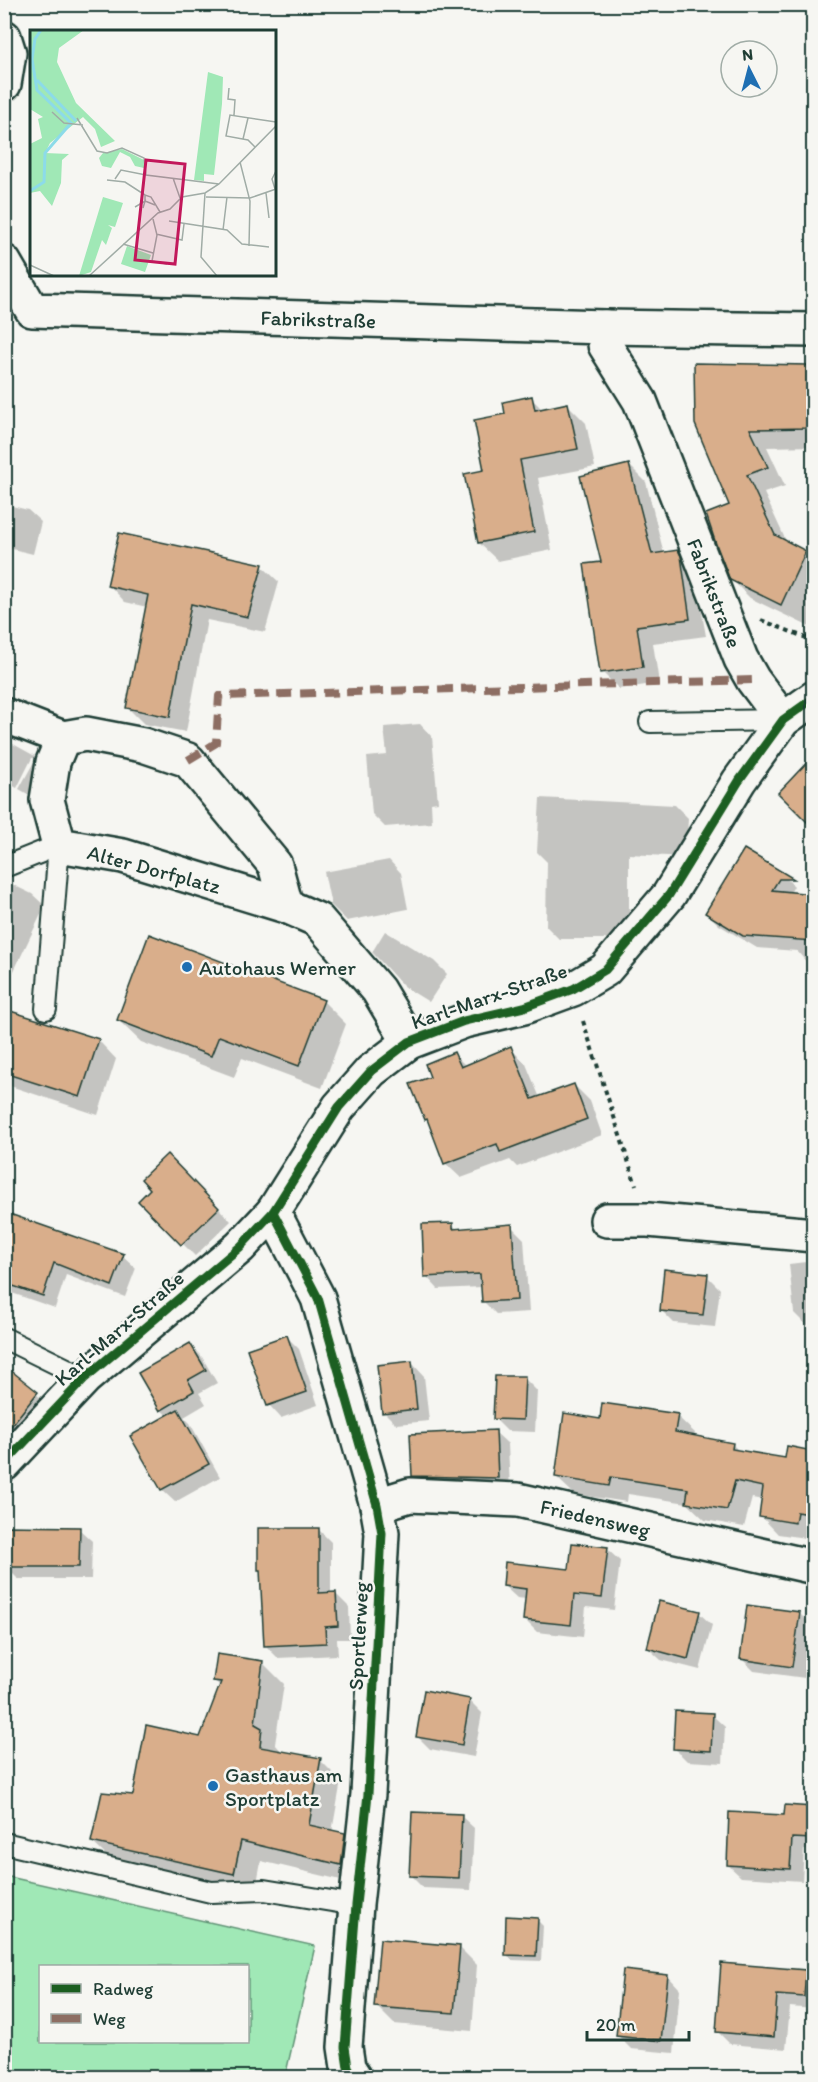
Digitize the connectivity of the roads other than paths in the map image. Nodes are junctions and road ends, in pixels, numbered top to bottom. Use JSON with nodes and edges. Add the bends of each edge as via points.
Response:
{"nodes":[{"id":1,"x":4,"y":37,"type":"edge"},
{"id":2,"x":4,"y":84,"type":"edge"},
{"id":3,"x":4,"y":262,"type":"edge"},
{"id":4,"x":18,"y":312,"type":"edge"},
{"id":5,"x":605,"y":327,"type":"junction"},
{"id":6,"x":813,"y":330,"type":"edge"},
{"id":7,"x":813,"y":698,"type":"edge"},
{"id":8,"x":4,"y":715,"type":"edge"},
{"id":9,"x":783,"y":720,"type":"junction"},
{"id":10,"x":650,"y":722,"type":"dead end"},
{"id":11,"x":63,"y":738,"type":"junction"},
{"id":12,"x":59,"y":845,"type":"junction"},
{"id":13,"x":4,"y":867,"type":"edge"},
{"id":14,"x":286,"y":906,"type":"junction"},
{"id":15,"x":46,"y":1009,"type":"dead end"},
{"id":16,"x":409,"y":1042,"type":"junction"},
{"id":17,"x":273,"y":1212,"type":"junction"},
{"id":18,"x":607,"y":1220,"type":"dead end"},
{"id":19,"x":813,"y":1235,"type":"edge"},
{"id":20,"x":4,"y":1338,"type":"edge"},
{"id":21,"x":85,"y":1378,"type":"junction"},
{"id":22,"x":4,"y":1464,"type":"edge"},
{"id":23,"x":377,"y":1505,"type":"junction"},
{"id":24,"x":813,"y":1567,"type":"edge"},
{"id":25,"x":4,"y":1844,"type":"edge"},
{"id":26,"x":356,"y":1905,"type":"junction"},
{"id":27,"x":355,"y":2078,"type":"edge"}],
"edges":[{"from":1,"to":2,"type":"street","via":[[9,52]]},
{"from":3,"to":4,"type":"street","name":"Fabrikstraße"},
{"from":4,"to":5,"type":"street","name":"Fabrikstraße"},
{"from":5,"to":6,"type":"street","name":"Fabrikstraße"},
{"from":5,"to":9,"type":"street","name":"Fabrikstraße","via":[[605,345],[640,401],[741,659]]},
{"from":7,"to":9,"type":"street","name":"Karl-Marx-Straße"},
{"from":8,"to":11,"type":"street"},
{"from":9,"to":10,"type":"lane"},
{"from":9,"to":16,"type":"street","name":"Karl-Marx-Straße","via":[[669,895],[605,970],[573,989],[524,1007],[464,1021]]},
{"from":11,"to":12,"type":"street","name":"Alter Dorfplatz","via":[[53,762],[47,800]]},
{"from":11,"to":14,"type":"street","via":[[86,734],[143,745],[188,760],[275,865]]},
{"from":12,"to":13,"type":"lane"},
{"from":12,"to":14,"type":"street","name":"Alter Dorfplatz","via":[[123,856]]},
{"from":12,"to":15,"type":"lane"},
{"from":14,"to":16,"type":"street","name":"Alter Dorfplatz","via":[[318,920],[378,990]]},
{"from":16,"to":17,"type":"street","name":"Karl-Marx-Straße","via":[[371,1071],[339,1107]]},
{"from":17,"to":21,"type":"street","name":"Karl-Marx-Straße","via":[[240,1247]]},
{"from":17,"to":23,"type":"street","name":"Sportlerweg","via":[[318,1298]]},
{"from":18,"to":19,"type":"street"},
{"from":20,"to":21,"type":"lane","name":"Karl-Marx-Straße"},
{"from":21,"to":22,"type":"street","name":"Karl-Marx-Straße"},
{"from":23,"to":24,"type":"street","name":"Friedensweg","via":[[410,1495],[518,1500]]},
{"from":23,"to":26,"type":"street","name":"Sportlerweg","via":[[382,1533],[369,1794]]},
{"from":25,"to":26,"type":"lane","via":[[211,1892],[264,1890]]},
{"from":26,"to":27,"type":"street","name":"Sportlerweg","via":[[345,2047],[348,2067]]}]}
